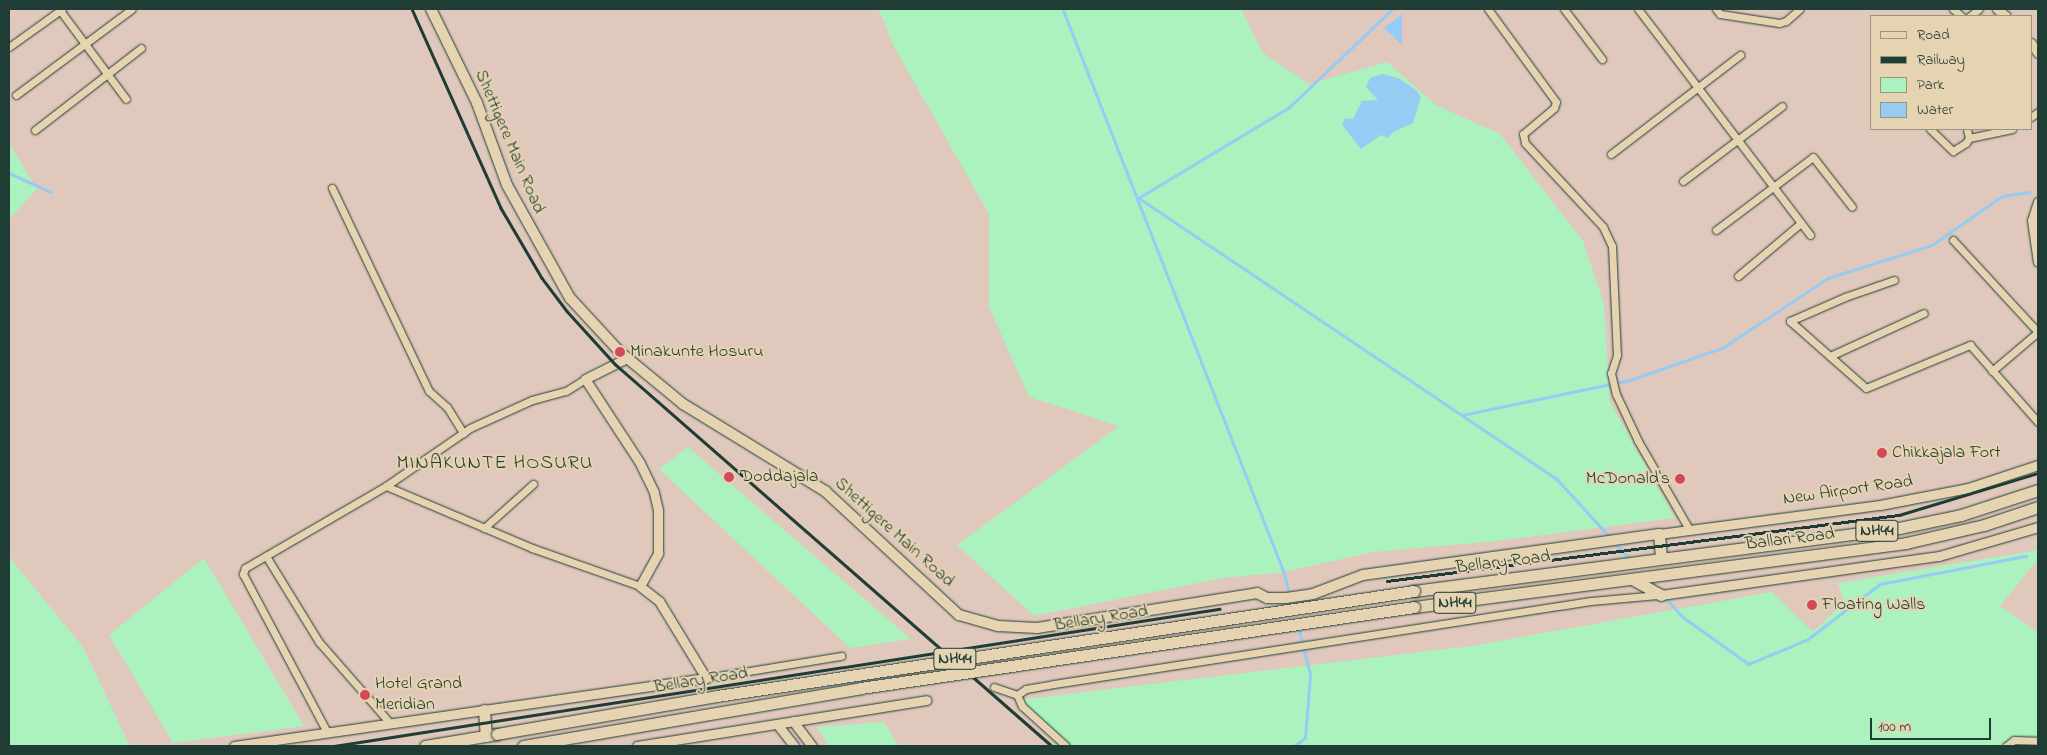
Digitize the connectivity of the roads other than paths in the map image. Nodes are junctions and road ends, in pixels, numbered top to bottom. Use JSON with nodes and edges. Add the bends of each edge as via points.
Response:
{"nodes":[{"id":1,"x":60,"y":9,"type":"edge"},
{"id":2,"x":132,"y":9,"type":"edge"},
{"id":3,"x":431,"y":9,"type":"edge"},
{"id":4,"x":1488,"y":9,"type":"edge"},
{"id":5,"x":1564,"y":9,"type":"edge"},
{"id":6,"x":1638,"y":9,"type":"edge"},
{"id":7,"x":1716,"y":9,"type":"edge"},
{"id":8,"x":1800,"y":9,"type":"edge"},
{"id":9,"x":85,"y":43,"type":"junction"},
{"id":10,"x":9,"y":47,"type":"edge"},
{"id":11,"x":142,"y":48,"type":"dead end"},
{"id":12,"x":1740,"y":55,"type":"dead end"},
{"id":13,"x":1602,"y":59,"type":"dead end"},
{"id":14,"x":108,"y":74,"type":"junction"},
{"id":15,"x":1697,"y":87,"type":"junction"},
{"id":16,"x":16,"y":95,"type":"dead end"},
{"id":17,"x":126,"y":99,"type":"dead end"},
{"id":18,"x":1782,"y":106,"type":"dead end"},
{"id":19,"x":35,"y":130,"type":"dead end"},
{"id":20,"x":1931,"y":130,"type":"edge"},
{"id":21,"x":1967,"y":130,"type":"edge"},
{"id":22,"x":2007,"y":130,"type":"edge"},
{"id":23,"x":1969,"y":138,"type":"junction"},
{"id":24,"x":1737,"y":140,"type":"junction"},
{"id":25,"x":1611,"y":154,"type":"dead end"},
{"id":26,"x":1683,"y":181,"type":"dead end"},
{"id":27,"x":1773,"y":186,"type":"junction"},
{"id":28,"x":332,"y":188,"type":"dead end"},
{"id":29,"x":2038,"y":202,"type":"edge"},
{"id":30,"x":1852,"y":207,"type":"dead end"},
{"id":31,"x":1801,"y":223,"type":"junction"},
{"id":32,"x":1716,"y":230,"type":"dead end"},
{"id":33,"x":1810,"y":235,"type":"dead end"},
{"id":34,"x":1953,"y":240,"type":"dead end"},
{"id":35,"x":2038,"y":262,"type":"edge"},
{"id":36,"x":1738,"y":276,"type":"dead end"},
{"id":37,"x":1894,"y":280,"type":"dead end"},
{"id":38,"x":1924,"y":313,"type":"dead end"},
{"id":39,"x":2038,"y":332,"type":"edge"},
{"id":40,"x":1830,"y":356,"type":"junction"},
{"id":41,"x":627,"y":358,"type":"junction"},
{"id":42,"x":1992,"y":371,"type":"junction"},
{"id":43,"x":585,"y":379,"type":"junction"},
{"id":44,"x":2038,"y":422,"type":"edge"},
{"id":45,"x":463,"y":434,"type":"junction"},
{"id":46,"x":2038,"y":465,"type":"edge"},
{"id":47,"x":533,"y":484,"type":"dead end"},
{"id":48,"x":386,"y":486,"type":"junction"},
{"id":49,"x":2038,"y":490,"type":"edge"},
{"id":50,"x":2038,"y":507,"type":"edge"},
{"id":51,"x":2038,"y":527,"type":"edge"},
{"id":52,"x":484,"y":528,"type":"junction"},
{"id":53,"x":1690,"y":529,"type":"junction"},
{"id":54,"x":1659,"y":534,"type":"junction"},
{"id":55,"x":1713,"y":553,"type":"joint"},
{"id":56,"x":266,"y":556,"type":"junction"},
{"id":57,"x":1660,"y":558,"type":"junction"},
{"id":58,"x":1642,"y":578,"type":"junction"},
{"id":59,"x":640,"y":586,"type":"junction"},
{"id":60,"x":1663,"y":595,"type":"junction"},
{"id":61,"x":841,"y":656,"type":"dead end"},
{"id":62,"x":706,"y":678,"type":"junction"},
{"id":63,"x":994,"y":687,"type":"dead end"},
{"id":64,"x":1017,"y":695,"type":"junction"},
{"id":65,"x":926,"y":700,"type":"dead end"},
{"id":66,"x":484,"y":710,"type":"junction"},
{"id":67,"x":793,"y":721,"type":"junction"},
{"id":68,"x":390,"y":723,"type":"junction"},
{"id":69,"x":777,"y":724,"type":"junction"},
{"id":70,"x":327,"y":732,"type":"junction"},
{"id":71,"x":492,"y":735,"type":"junction"},
{"id":72,"x":2038,"y":741,"type":"edge"},
{"id":73,"x":234,"y":746,"type":"edge"},
{"id":74,"x":426,"y":746,"type":"edge"},
{"id":75,"x":524,"y":746,"type":"edge"},
{"id":76,"x":637,"y":746,"type":"edge"},
{"id":77,"x":794,"y":746,"type":"edge"},
{"id":78,"x":812,"y":746,"type":"edge"},
{"id":79,"x":1066,"y":746,"type":"edge"},
{"id":80,"x":2006,"y":746,"type":"edge"}],
"edges":[{"from":1,"to":9,"type":"street"},
{"from":1,"to":10,"type":"street"},
{"from":2,"to":9,"type":"street"},
{"from":3,"to":41,"type":"main road","name":"Shettigere Main Road","via":[[477,103],[507,185],[530,232],[570,298]]},
{"from":4,"to":53,"type":"street","via":[[1556,102],[1554,108],[1523,134],[1526,143],[1603,227],[1612,246],[1617,355],[1611,373],[1616,394],[1638,441]]},
{"from":5,"to":13,"type":"street"},
{"from":6,"to":15,"type":"street"},
{"from":7,"to":8,"type":"street","via":[[1720,14],[1779,23]]},
{"from":9,"to":14,"type":"street"},
{"from":9,"to":16,"type":"street"},
{"from":11,"to":14,"type":"street"},
{"from":12,"to":15,"type":"street"},
{"from":14,"to":17,"type":"street"},
{"from":14,"to":19,"type":"street"},
{"from":15,"to":24,"type":"street"},
{"from":15,"to":25,"type":"street"},
{"from":18,"to":24,"type":"street"},
{"from":20,"to":23,"type":"street","via":[[1953,151]]},
{"from":21,"to":23,"type":"street"},
{"from":22,"to":23,"type":"street"},
{"from":24,"to":26,"type":"street"},
{"from":24,"to":27,"type":"street"},
{"from":27,"to":30,"type":"street","via":[[1813,157]]},
{"from":27,"to":31,"type":"street"},
{"from":27,"to":32,"type":"street"},
{"from":28,"to":45,"type":"street","via":[[429,391],[446,408]]},
{"from":29,"to":35,"type":"street","via":[[2032,220]]},
{"from":31,"to":33,"type":"street"},
{"from":31,"to":36,"type":"street"},
{"from":34,"to":39,"type":"street"},
{"from":37,"to":40,"type":"street","via":[[1844,297],[1790,321]]},
{"from":38,"to":40,"type":"street"},
{"from":39,"to":42,"type":"street"},
{"from":40,"to":42,"type":"street","via":[[1866,388],[1970,345]]},
{"from":41,"to":43,"type":"street"},
{"from":41,"to":54,"type":"main road","name":"Shettigere Main Road","via":[[683,404],[825,490],[959,615],[998,626],[1037,628],[1257,594],[1267,598],[1286,598],[1313,594],[1363,575]]},
{"from":42,"to":44,"type":"street"},
{"from":43,"to":45,"type":"street","via":[[566,391],[532,400]]},
{"from":43,"to":59,"type":"street","via":[[640,463],[654,492],[658,510],[658,553]]},
{"from":45,"to":48,"type":"street"},
{"from":46,"to":53,"type":"street","name":"New Airport Road","via":[[1968,488],[1889,503]]},
{"from":47,"to":52,"type":"street"},
{"from":48,"to":52,"type":"street"},
{"from":48,"to":56,"type":"street"},
{"from":49,"to":55,"type":"highway","name":"Ballari Road","number":"NH44","via":[[1990,507],[1929,522]]},
{"from":50,"to":58,"type":"highway","name":"Ballari Road","number":"NH44","via":[[1984,525],[1906,543]]},
{"from":51,"to":60,"type":"street","via":[[1939,556]]},
{"from":52,"to":59,"type":"street"},
{"from":53,"to":54,"type":"street","name":"New Airport Road"},
{"from":54,"to":57,"type":"highway"},
{"from":55,"to":57,"type":"highway","name":"Bellary Road","number":"NH44"},
{"from":56,"to":68,"type":"street","via":[[319,642]]},
{"from":56,"to":70,"type":"street","via":[[245,568],[243,574]]},
{"from":57,"to":71,"type":"highway","name":"Bellary Road","number":"NH44","bridge":true,"via":[[1414,591],[717,696]]},
{"from":58,"to":60,"type":"highway"},
{"from":58,"to":75,"type":"highway","name":"Bellary Road","number":"NH44","bridge":true,"via":[[1414,607],[851,690]]},
{"from":59,"to":62,"type":"street","via":[[659,601]]},
{"from":60,"to":64,"type":"street","via":[[1590,601],[1026,689]]},
{"from":61,"to":62,"type":"street"},
{"from":62,"to":66,"type":"street"},
{"from":63,"to":64,"type":"street"},
{"from":64,"to":79,"type":"street","via":[[1022,706]]},
{"from":65,"to":67,"type":"street"},
{"from":66,"to":68,"type":"street"},
{"from":66,"to":71,"type":"highway"},
{"from":67,"to":69,"type":"street"},
{"from":67,"to":78,"type":"street"},
{"from":68,"to":70,"type":"street"},
{"from":69,"to":76,"type":"street"},
{"from":69,"to":77,"type":"street"},
{"from":70,"to":73,"type":"street"},
{"from":71,"to":74,"type":"highway","number":"NH44"},
{"from":72,"to":80,"type":"street","via":[[2014,740]]}]}
